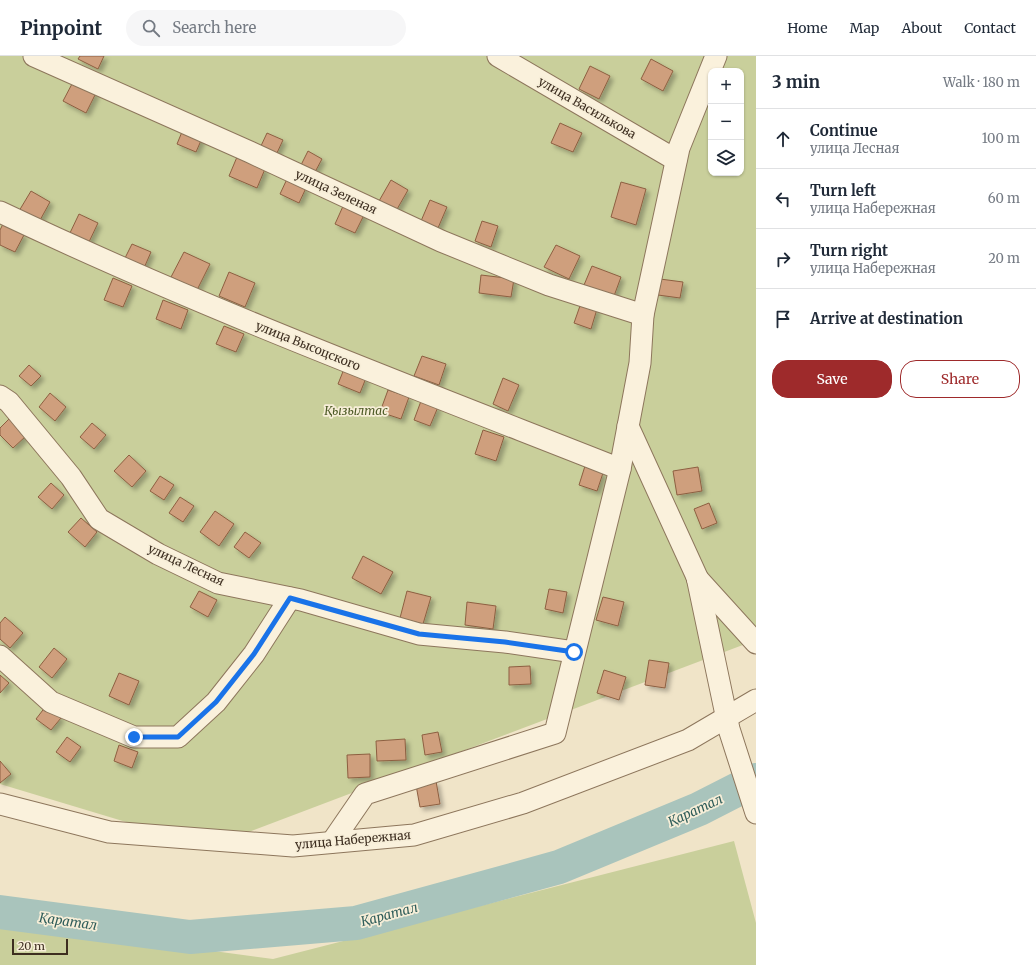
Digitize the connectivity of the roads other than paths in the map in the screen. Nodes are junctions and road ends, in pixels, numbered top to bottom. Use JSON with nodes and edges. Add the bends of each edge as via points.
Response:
{"nodes":[{"id":1,"x":34,"y":56,"type":"edge"},
{"id":2,"x":498,"y":56,"type":"edge"},
{"id":3,"x":716,"y":56,"type":"edge"},
{"id":4,"x":676,"y":160,"type":"junction"},
{"id":5,"x":0,"y":212,"type":"edge"},
{"id":6,"x":643,"y":315,"type":"junction"},
{"id":7,"x":0,"y":396,"type":"edge"},
{"id":8,"x":628,"y":426,"type":"junction"},
{"id":9,"x":620,"y":469,"type":"junction"},
{"id":10,"x":697,"y":578,"type":"junction"},
{"id":11,"x":290,"y":598,"type":"junction"},
{"id":12,"x":756,"y":642,"type":"edge"},
{"id":13,"x":574,"y":652,"type":"junction"},
{"id":14,"x":0,"y":656,"type":"edge"},
{"id":15,"x":756,"y":700,"type":"edge"},
{"id":16,"x":728,"y":723,"type":"junction"},
{"id":17,"x":0,"y":804,"type":"edge"},
{"id":18,"x":756,"y":813,"type":"edge"},
{"id":19,"x":332,"y":842,"type":"junction"}],
"edges":[{"from":1,"to":6,"type":"street","name":"улица Зеленая","via":[[441,241],[549,286]]},
{"from":2,"to":4,"type":"street","name":"улица Василькова"},
{"from":3,"to":4,"type":"street"},
{"from":4,"to":6,"type":"street"},
{"from":5,"to":9,"type":"street","name":"улица Высоцского","via":[[86,253],[282,336]]},
{"from":6,"to":8,"type":"street","via":[[640,363]]},
{"from":7,"to":11,"type":"street","name":"улица Лесная","via":[[9,402],[71,477],[99,519],[158,554],[218,583]]},
{"from":8,"to":9,"type":"street"},
{"from":8,"to":10,"type":"street"},
{"from":9,"to":13,"type":"street"},
{"from":10,"to":12,"type":"street"},
{"from":10,"to":16,"type":"street"},
{"from":11,"to":13,"type":"street","name":"улица Лесная","via":[[419,634]]},
{"from":11,"to":14,"type":"street","via":[[254,654],[216,702],[178,737],[134,737],[51,702]]},
{"from":13,"to":19,"type":"street","via":[[555,734],[365,794]]},
{"from":15,"to":16,"type":"street","name":"улица Набережная"},
{"from":16,"to":18,"type":"street"},
{"from":16,"to":19,"type":"street","name":"улица Набережная","via":[[522,803],[414,835]]},
{"from":17,"to":19,"type":"street","name":"улица Набережная","via":[[109,832],[293,846]]}]}
